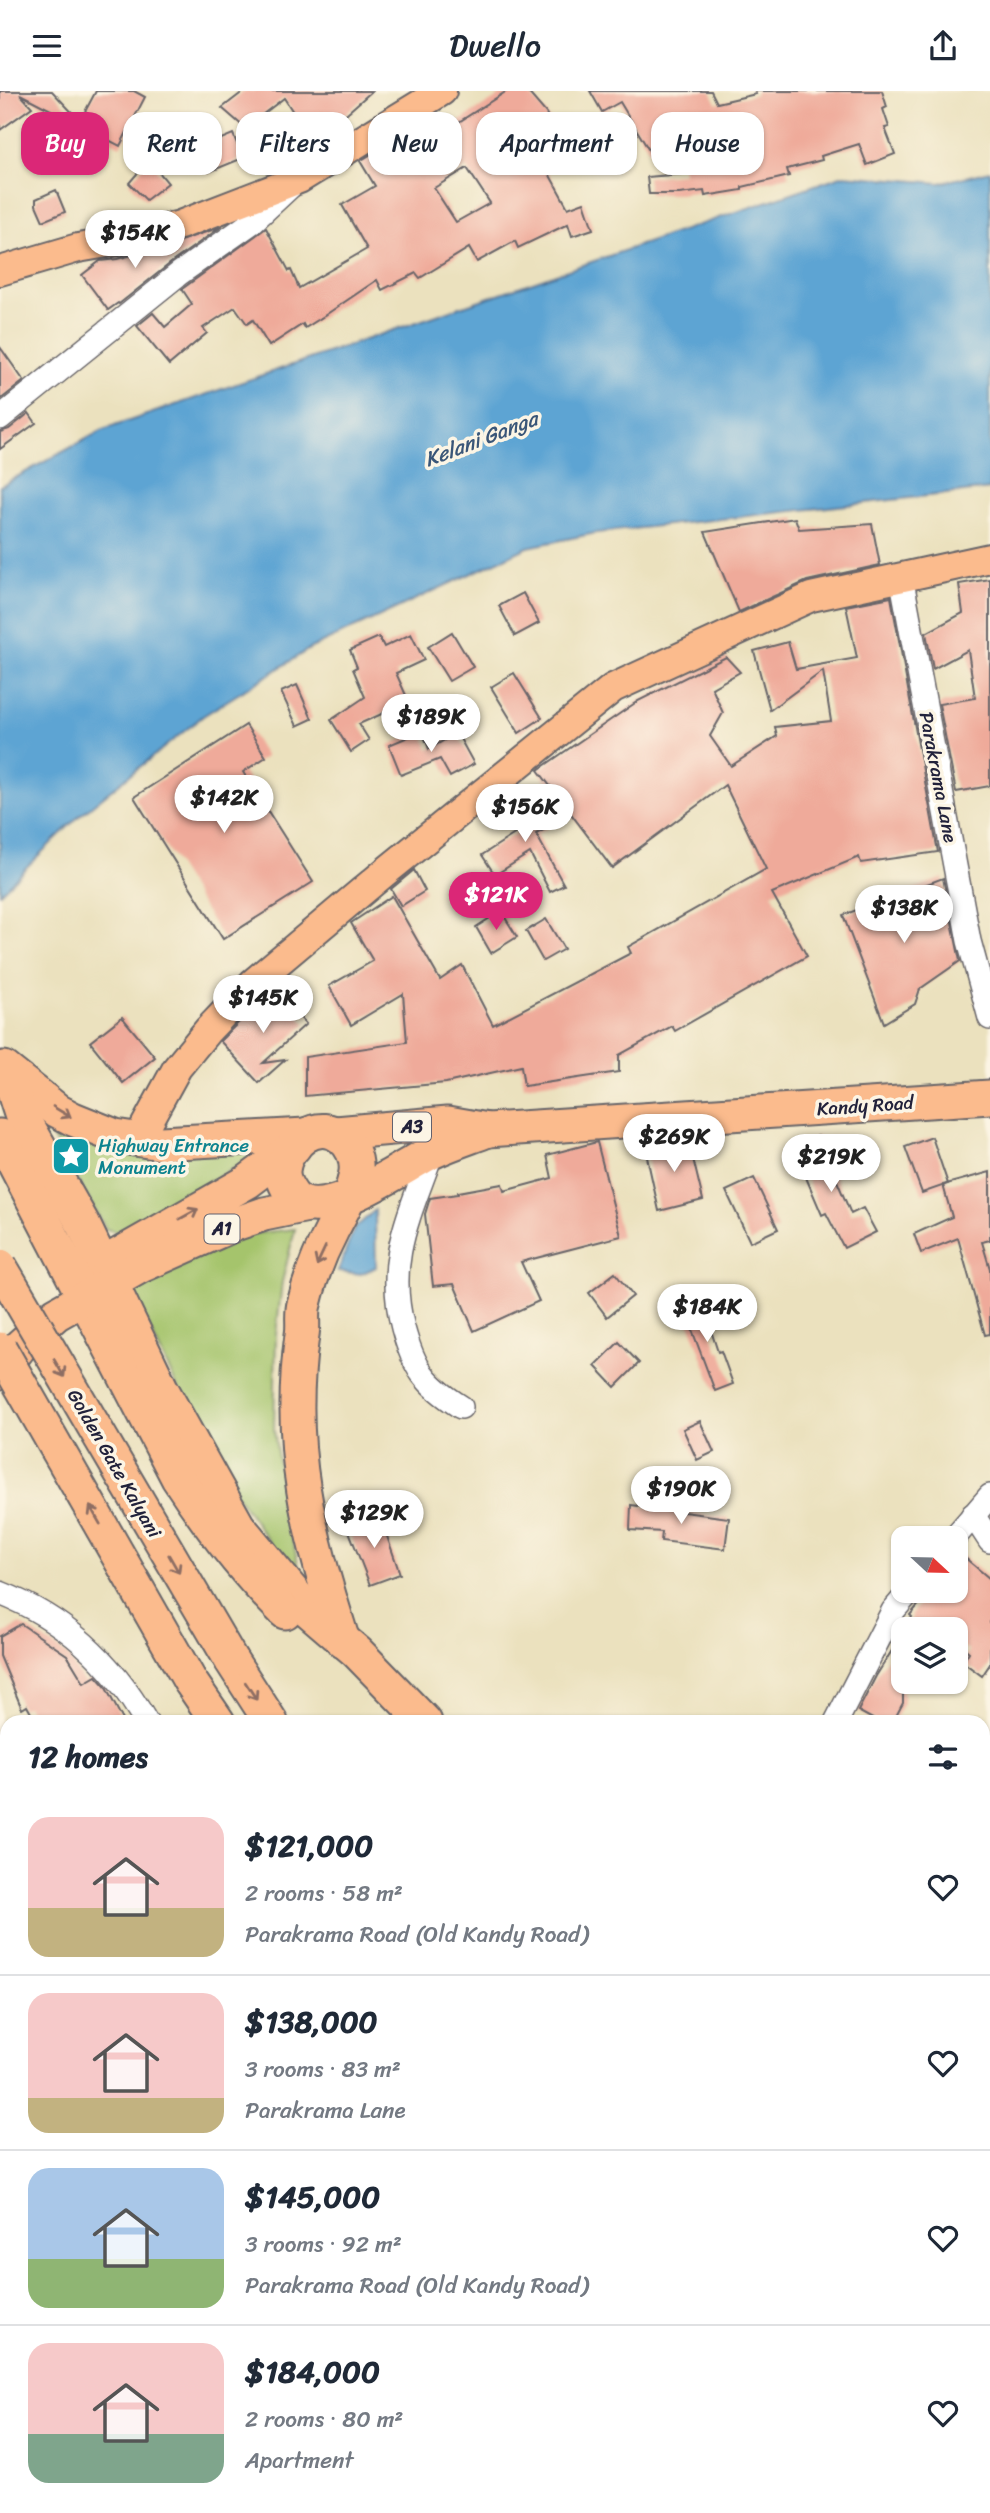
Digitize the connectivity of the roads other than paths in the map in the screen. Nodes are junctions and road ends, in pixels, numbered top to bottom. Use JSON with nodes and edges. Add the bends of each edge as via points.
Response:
{"nodes":[{"id":1,"x":429,"y":94,"type":"edge"},
{"id":2,"x":299,"y":179,"type":"junction"},
{"id":3,"x":0,"y":271,"type":"edge"},
{"id":4,"x":0,"y":418,"type":"edge"},
{"id":5,"x":990,"y":558,"type":"edge"},
{"id":6,"x":901,"y":576,"type":"junction"},
{"id":7,"x":990,"y":1018,"type":"edge"},
{"id":8,"x":4,"y":1067,"type":"edge"},
{"id":9,"x":990,"y":1097,"type":"edge"},
{"id":10,"x":488,"y":1130,"type":"junction"},
{"id":11,"x":0,"y":1136,"type":"edge"},
{"id":12,"x":312,"y":1138,"type":"junction"},
{"id":13,"x":137,"y":1141,"type":"junction"},
{"id":14,"x":432,"y":1152,"type":"junction"},
{"id":15,"x":351,"y":1194,"type":"junction"},
{"id":16,"x":308,"y":1205,"type":"junction"},
{"id":17,"x":0,"y":1266,"type":"edge"},
{"id":18,"x":0,"y":1336,"type":"edge"},
{"id":19,"x":0,"y":1349,"type":"edge"},
{"id":20,"x":0,"y":1373,"type":"edge"},
{"id":21,"x":461,"y":1407,"type":"dead end"},
{"id":22,"x":990,"y":1496,"type":"edge"},
{"id":23,"x":973,"y":1515,"type":"junction"},
{"id":24,"x":964,"y":1526,"type":"edge"},
{"id":25,"x":990,"y":1541,"type":"edge"},
{"id":26,"x":0,"y":1593,"type":"edge"},
{"id":27,"x":900,"y":1603,"type":"edge"},
{"id":28,"x":343,"y":1641,"type":"junction"},
{"id":29,"x":142,"y":1715,"type":"edge"},
{"id":30,"x":213,"y":1715,"type":"edge"},
{"id":31,"x":266,"y":1715,"type":"edge"},
{"id":32,"x":389,"y":1715,"type":"edge"},
{"id":33,"x":418,"y":1715,"type":"edge"},
{"id":34,"x":840,"y":1715,"type":"edge"}],
"edges":[{"from":1,"to":2,"type":"main road"},
{"from":2,"to":3,"type":"main road","via":[[180,225]]},
{"from":2,"to":4,"type":"street","via":[[251,223],[180,273]]},
{"from":5,"to":6,"type":"main road"},
{"from":6,"to":7,"type":"street","name":"Parakrama Lane","via":[[969,941]]},
{"from":6,"to":13,"type":"main road","via":[[811,597],[612,688],[253,983],[177,1068]]},
{"from":8,"to":13,"type":"highway","name":"Kandy Road","one_way":true,"via":[[66,1115]]},
{"from":8,"to":28,"type":"highway","via":[[21,1114],[83,1224],[161,1388],[223,1502],[292,1593]]},
{"from":9,"to":10,"type":"highway","name":"Kandy Road","number":"A3"},
{"from":10,"to":12,"type":"highway","name":"Kandy Road","number":"A3","via":[[448,1123]]},
{"from":10,"to":14,"type":"highway","name":"Kandy Road","number":"A3"},
{"from":11,"to":32,"type":"highway","via":[[178,1478],[213,1531],[260,1588]]},
{"from":12,"to":13,"type":"highway","name":"Kandy Road"},
{"from":12,"to":15,"type":"highway","via":[[347,1141],[356,1160]]},
{"from":12,"to":16,"type":"highway","via":[[284,1163],[282,1176],[298,1202]]},
{"from":18,"to":12,"type":"highway","one_way":true,"via":[[106,1262],[247,1182]]},
{"from":14,"to":15,"type":"highway","name":"Kandy Road","number":"A3","via":[[376,1186]]},
{"from":14,"to":21,"type":"street","via":[[400,1245],[399,1310],[416,1366],[438,1392]]},
{"from":15,"to":16,"type":"highway","via":[[324,1205]]},
{"from":15,"to":28,"type":"highway","one_way":true,"via":[[315,1268],[302,1307],[296,1390],[305,1503]]},
{"from":16,"to":20,"type":"highway","number":"A1","via":[[244,1221],[141,1266],[56,1314],[21,1345]]},
{"from":17,"to":31,"type":"highway","name":"Golden Gate Kalyani","one_way":true,"bridge":true},
{"from":30,"to":19,"type":"highway","one_way":true,"bridge":true},
{"from":22,"to":23,"type":"street"},
{"from":23,"to":24,"type":"street"},
{"from":23,"to":25,"type":"street"},
{"from":26,"to":29,"type":"street","via":[[52,1617],[80,1639],[120,1681]]},
{"from":27,"to":34,"type":"street"},
{"from":28,"to":33,"type":"highway"}]}
